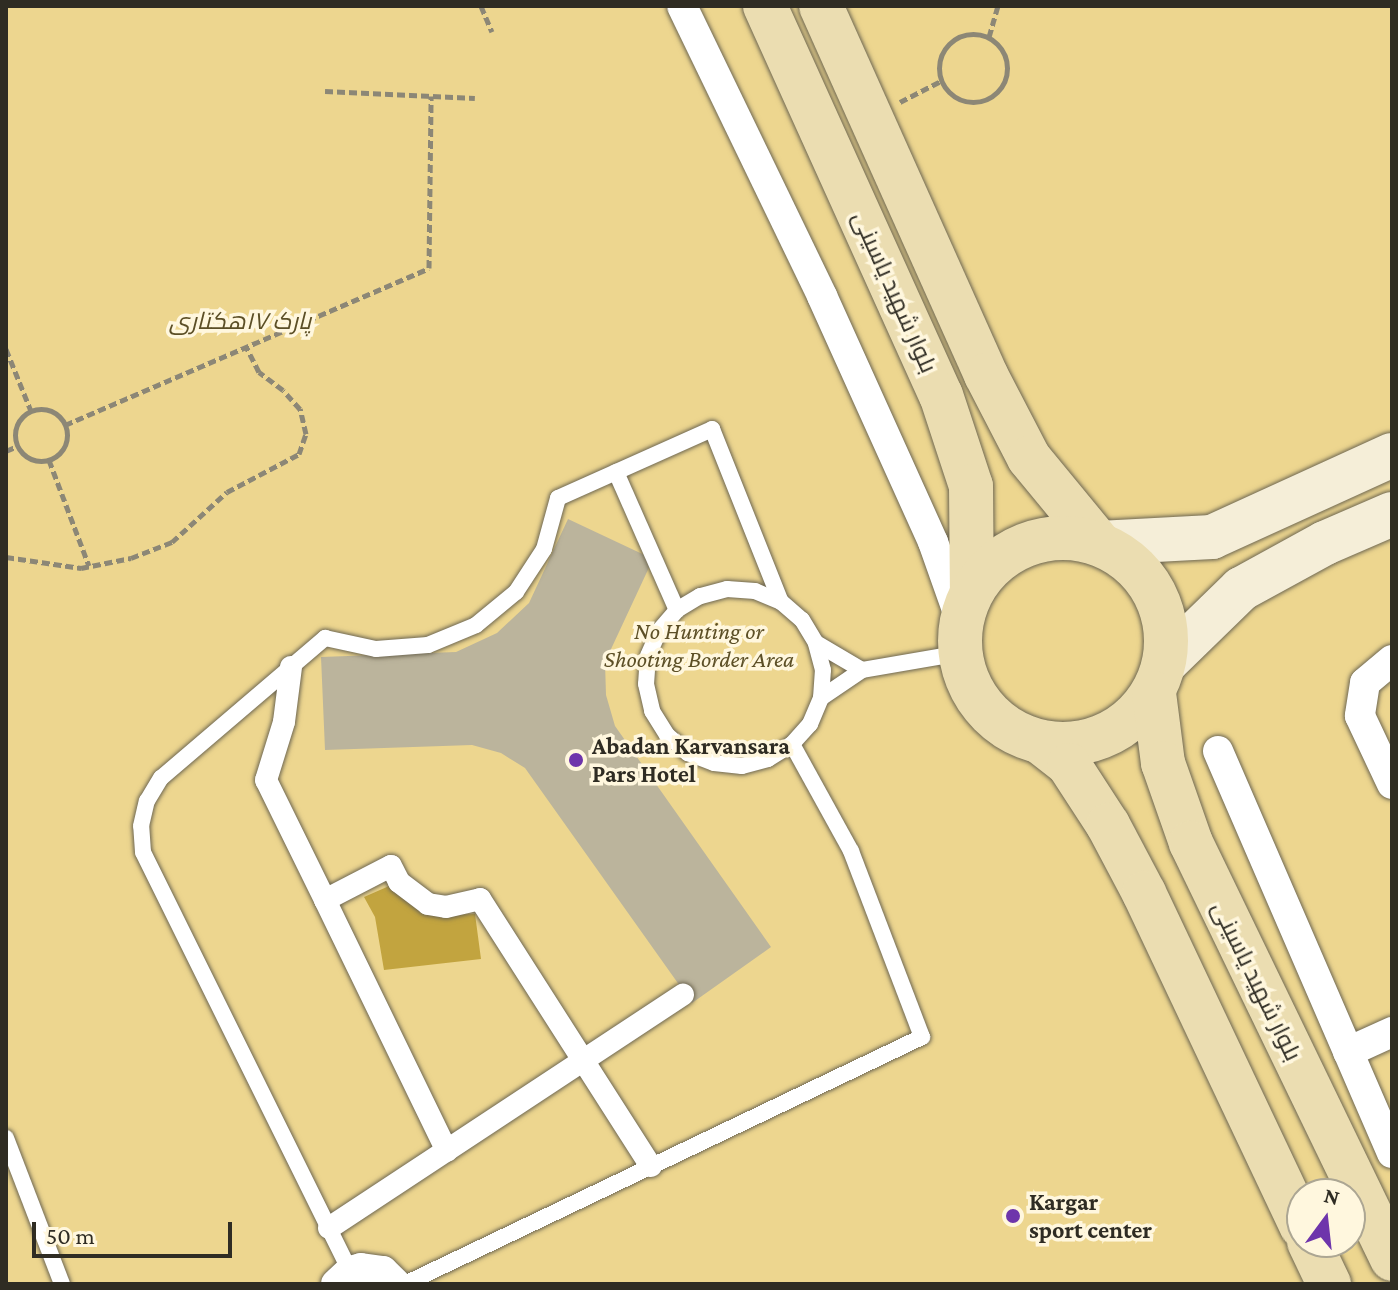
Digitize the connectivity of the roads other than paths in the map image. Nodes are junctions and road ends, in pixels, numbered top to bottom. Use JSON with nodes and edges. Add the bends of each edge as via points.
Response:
{"nodes":[{"id":1,"x":682,"y":6,"type":"edge"},
{"id":2,"x":765,"y":6,"type":"edge"},
{"id":3,"x":821,"y":6,"type":"edge"},
{"id":4,"x":1378,"y":462,"type":"edge"},
{"id":5,"x":616,"y":472,"type":"junction"},
{"id":6,"x":1392,"y":514,"type":"edge"},
{"id":7,"x":1099,"y":543,"type":"junction"},
{"id":8,"x":781,"y":602,"type":"junction"},
{"id":9,"x":677,"y":610,"type":"junction"},
{"id":10,"x":964,"y":622,"type":"junction"},
{"id":11,"x":816,"y":643,"type":"junction"},
{"id":12,"x":1392,"y":660,"type":"edge"},
{"id":13,"x":291,"y":667,"type":"junction"},
{"id":14,"x":862,"y":670,"type":"junction"},
{"id":15,"x":1160,"y":677,"type":"junction"},
{"id":16,"x":821,"y":698,"type":"junction"},
{"id":17,"x":1040,"y":742,"type":"junction"},
{"id":18,"x":792,"y":744,"type":"junction"},
{"id":19,"x":1218,"y":751,"type":"dead end"},
{"id":20,"x":1392,"y":784,"type":"edge"},
{"id":21,"x":325,"y":900,"type":"junction"},
{"id":22,"x":683,"y":995,"type":"dead end"},
{"id":23,"x":1392,"y":1032,"type":"edge"},
{"id":24,"x":1348,"y":1052,"type":"junction"},
{"id":25,"x":584,"y":1060,"type":"junction"},
{"id":26,"x":6,"y":1138,"type":"edge"},
{"id":27,"x":447,"y":1151,"type":"junction"},
{"id":28,"x":1392,"y":1153,"type":"edge"},
{"id":29,"x":651,"y":1166,"type":"junction"},
{"id":30,"x":1286,"y":1194,"type":"edge"},
{"id":31,"x":329,"y":1228,"type":"junction"},
{"id":32,"x":1317,"y":1258,"type":"edge"},
{"id":33,"x":1392,"y":1259,"type":"edge"},
{"id":34,"x":343,"y":1278,"type":"edge"},
{"id":35,"x":62,"y":1284,"type":"edge"},
{"id":36,"x":396,"y":1284,"type":"edge"},
{"id":37,"x":405,"y":1284,"type":"edge"},
{"id":38,"x":1329,"y":1284,"type":"edge"}],
"edges":[{"from":1,"to":10,"type":"street","via":[[822,296]]},
{"from":2,"to":10,"type":"main road","name":"بلوار شهید یاسینی","via":[[941,395],[971,486]]},
{"from":3,"to":7,"type":"main road","name":"بلوار شهید یاسینی","via":[[993,389],[1029,458]]},
{"from":4,"to":7,"type":"main road","via":[[1212,537]]},
{"from":5,"to":8,"type":"lane","via":[[712,429]]},
{"from":5,"to":9,"type":"lane"},
{"from":5,"to":13,"type":"lane","via":[[558,498],[544,549],[516,592],[476,625],[428,645],[376,649],[325,638]]},
{"from":6,"to":15,"type":"main road","via":[[1241,589]]},
{"from":7,"to":10,"type":"main road","via":[[1055,538],[1013,550],[989,568]]},
{"from":7,"to":15,"type":"main road","via":[[1121,555],[1154,590],[1168,638]]},
{"from":8,"to":9,"type":"lane","via":[[755,591],[727,589],[700,596]]},
{"from":8,"to":11,"type":"lane","via":[[802,620]]},
{"from":9,"to":18,"type":"lane","via":[[659,631],[648,656],[646,684],[652,711],[667,735],[688,753],[742,766],[768,759]]},
{"from":10,"to":14,"type":"lane"},
{"from":10,"to":17,"type":"main road","via":[[968,683],[986,710],[1011,730]]},
{"from":11,"to":14,"type":"lane"},
{"from":11,"to":16,"type":"lane","via":[[823,670]]},
{"from":12,"to":20,"type":"street","via":[[1365,683],[1360,716]]},
{"from":13,"to":21,"type":"street","via":[[284,722],[266,780]]},
{"from":13,"to":31,"type":"lane","via":[[161,778],[147,801],[141,826],[143,852]]},
{"from":14,"to":16,"type":"lane"},
{"from":15,"to":17,"type":"main road","via":[[1133,719],[1105,736],[1073,744]]},
{"from":15,"to":33,"type":"main road","name":"بلوار شهید یاسینی","via":[[1163,763],[1191,843]]},
{"from":16,"to":18,"type":"lane","via":[[810,724]]},
{"from":17,"to":30,"type":"main road","via":[[1069,765],[1108,825]]},
{"from":18,"to":29,"type":"lane","via":[[851,851],[922,1037]]},
{"from":19,"to":24,"type":"street"},
{"from":21,"to":25,"type":"street","via":[[391,866],[399,882],[428,904],[446,907],[480,899]]},
{"from":21,"to":27,"type":"street"},
{"from":22,"to":25,"type":"street"},
{"from":23,"to":24,"type":"street"},
{"from":24,"to":28,"type":"street"},
{"from":25,"to":27,"type":"street"},
{"from":25,"to":29,"type":"street"},
{"from":26,"to":35,"type":"lane"},
{"from":27,"to":31,"type":"street"},
{"from":29,"to":37,"type":"lane"},
{"from":31,"to":34,"type":"lane"},
{"from":32,"to":38,"type":"main road"},
{"from":34,"to":36,"type":"street","via":[[372,1268]]}]}
